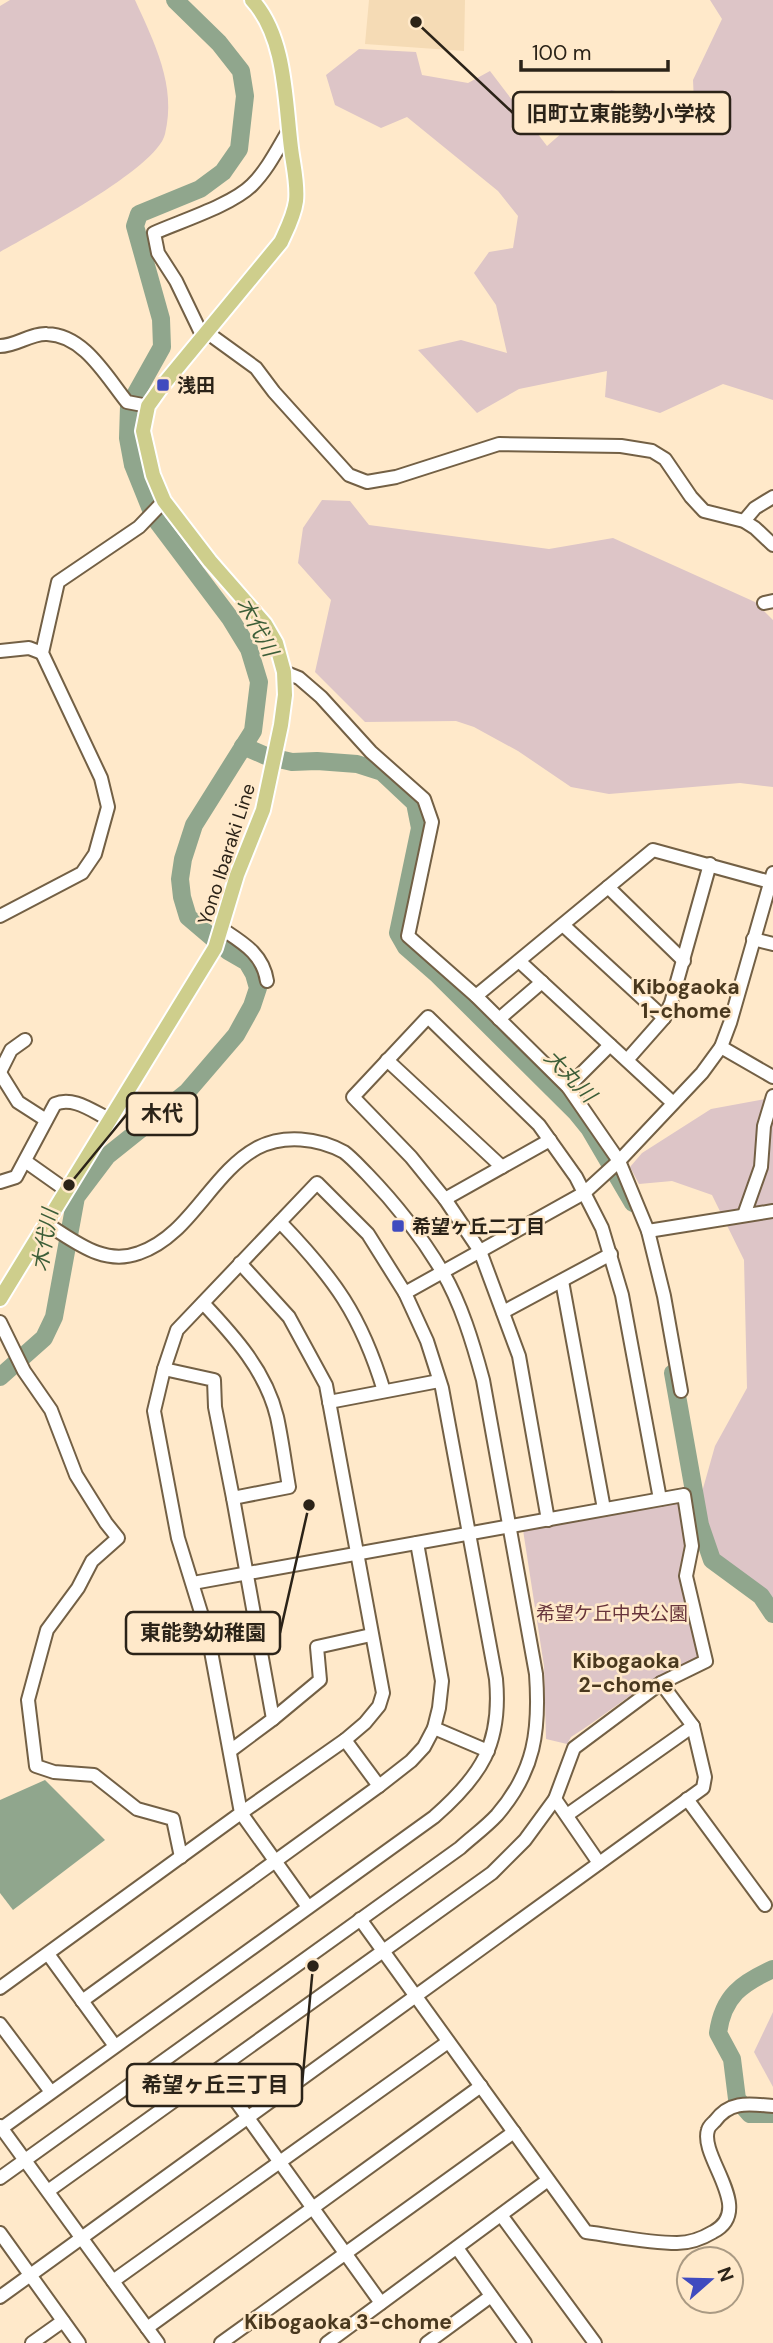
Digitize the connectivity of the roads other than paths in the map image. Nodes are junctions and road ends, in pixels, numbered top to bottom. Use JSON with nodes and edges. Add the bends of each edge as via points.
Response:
{"nodes":[{"id":1,"x":252,"y":0,"type":"edge"},
{"id":2,"x":289,"y":130,"type":"junction"},
{"id":3,"x":204,"y":333,"type":"junction"},
{"id":4,"x":0,"y":346,"type":"edge"},
{"id":5,"x":148,"y":406,"type":"junction"},
{"id":6,"x":773,"y":497,"type":"edge"},
{"id":7,"x":164,"y":500,"type":"junction"},
{"id":8,"x":744,"y":521,"type":"junction"},
{"id":9,"x":773,"y":545,"type":"edge"},
{"id":10,"x":0,"y":651,"type":"edge"},
{"id":11,"x":42,"y":653,"type":"junction"},
{"id":12,"x":284,"y":672,"type":"junction"},
{"id":13,"x":710,"y":864,"type":"junction"},
{"id":14,"x":772,"y":877,"type":"edge"},
{"id":15,"x":608,"y":887,"type":"junction"},
{"id":16,"x":0,"y":916,"type":"edge"},
{"id":17,"x":563,"y":925,"type":"junction"},
{"id":18,"x":219,"y":937,"type":"junction"},
{"id":19,"x":753,"y":939,"type":"junction"},
{"id":20,"x":773,"y":944,"type":"edge"},
{"id":21,"x":519,"y":961,"type":"junction"},
{"id":22,"x":684,"y":961,"type":"junction"},
{"id":23,"x":267,"y":981,"type":"dead end"},
{"id":24,"x":542,"y":982,"type":"junction"},
{"id":25,"x":476,"y":996,"type":"junction"},
{"id":26,"x":664,"y":1018,"type":"junction"},
{"id":27,"x":499,"y":1019,"type":"junction"},
{"id":28,"x":25,"y":1040,"type":"dead end"},
{"id":29,"x":610,"y":1045,"type":"junction"},
{"id":30,"x":721,"y":1047,"type":"junction"},
{"id":31,"x":387,"y":1060,"type":"junction"},
{"id":32,"x":627,"y":1060,"type":"junction"},
{"id":33,"x":0,"y":1073,"type":"edge"},
{"id":34,"x":773,"y":1077,"type":"edge"},
{"id":35,"x":568,"y":1087,"type":"junction"},
{"id":36,"x":773,"y":1096,"type":"edge"},
{"id":37,"x":673,"y":1103,"type":"junction"},
{"id":38,"x":109,"y":1119,"type":"junction"},
{"id":39,"x":46,"y":1120,"type":"junction"},
{"id":40,"x":550,"y":1140,"type":"junction"},
{"id":41,"x":25,"y":1161,"type":"junction"},
{"id":42,"x":615,"y":1165,"type":"junction"},
{"id":43,"x":502,"y":1167,"type":"junction"},
{"id":44,"x":0,"y":1182,"type":"edge"},
{"id":45,"x":66,"y":1190,"type":"junction"},
{"id":46,"x":584,"y":1193,"type":"junction"},
{"id":47,"x":445,"y":1199,"type":"junction"},
{"id":48,"x":773,"y":1211,"type":"edge"},
{"id":49,"x":744,"y":1215,"type":"junction"},
{"id":50,"x":280,"y":1222,"type":"junction"},
{"id":51,"x":50,"y":1226,"type":"junction"},
{"id":52,"x":648,"y":1231,"type":"junction"},
{"id":53,"x":480,"y":1251,"type":"junction"},
{"id":54,"x":611,"y":1254,"type":"junction"},
{"id":55,"x":240,"y":1263,"type":"junction"},
{"id":56,"x":443,"y":1272,"type":"junction"},
{"id":57,"x":562,"y":1281,"type":"junction"},
{"id":58,"x":405,"y":1293,"type":"junction"},
{"id":59,"x":0,"y":1299,"type":"edge"},
{"id":60,"x":202,"y":1303,"type":"junction"},
{"id":61,"x":503,"y":1312,"type":"junction"},
{"id":62,"x":0,"y":1322,"type":"edge"},
{"id":63,"x":164,"y":1369,"type":"junction"},
{"id":64,"x":439,"y":1381,"type":"junction"},
{"id":65,"x":384,"y":1391,"type":"junction"},
{"id":66,"x":681,"y":1391,"type":"dead end"},
{"id":67,"x":329,"y":1402,"type":"junction"},
{"id":68,"x":233,"y":1498,"type":"junction"},
{"id":69,"x":660,"y":1499,"type":"junction"},
{"id":70,"x":604,"y":1510,"type":"junction"},
{"id":71,"x":548,"y":1520,"type":"junction"},
{"id":72,"x":509,"y":1527,"type":"junction"},
{"id":73,"x":469,"y":1534,"type":"junction"},
{"id":74,"x":417,"y":1543,"type":"junction"},
{"id":75,"x":358,"y":1554,"type":"junction"},
{"id":76,"x":247,"y":1574,"type":"junction"},
{"id":77,"x":193,"y":1583,"type":"junction"},
{"id":78,"x":371,"y":1635,"type":"junction"},
{"id":79,"x":661,"y":1683,"type":"junction"},
{"id":80,"x":273,"y":1719,"type":"junction"},
{"id":81,"x":693,"y":1726,"type":"junction"},
{"id":82,"x":434,"y":1728,"type":"junction"},
{"id":83,"x":345,"y":1740,"type":"junction"},
{"id":84,"x":230,"y":1751,"type":"junction"},
{"id":85,"x":488,"y":1751,"type":"junction"},
{"id":86,"x":379,"y":1786,"type":"junction"},
{"id":87,"x":555,"y":1799,"type":"junction"},
{"id":88,"x":687,"y":1799,"type":"junction"},
{"id":89,"x":241,"y":1813,"type":"junction"},
{"id":90,"x":567,"y":1815,"type":"junction"},
{"id":91,"x":181,"y":1857,"type":"junction"},
{"id":92,"x":275,"y":1860,"type":"junction"},
{"id":93,"x":599,"y":1863,"type":"junction"},
{"id":94,"x":765,"y":1905,"type":"dead end"},
{"id":95,"x":308,"y":1907,"type":"junction"},
{"id":96,"x":360,"y":1919,"type":"junction"},
{"id":97,"x":383,"y":1951,"type":"junction"},
{"id":98,"x":48,"y":1954,"type":"junction"},
{"id":99,"x":0,"y":1989,"type":"edge"},
{"id":100,"x":415,"y":1996,"type":"junction"},
{"id":101,"x":82,"y":2001,"type":"junction"},
{"id":102,"x":0,"y":2024,"type":"edge"},
{"id":103,"x":448,"y":2042,"type":"junction"},
{"id":104,"x":116,"y":2046,"type":"junction"},
{"id":105,"x":215,"y":2072,"type":"junction"},
{"id":106,"x":481,"y":2086,"type":"junction"},
{"id":107,"x":51,"y":2092,"type":"junction"},
{"id":108,"x":773,"y":2106,"type":"edge"},
{"id":109,"x":248,"y":2118,"type":"junction"},
{"id":110,"x":1,"y":2127,"type":"edge"},
{"id":111,"x":514,"y":2132,"type":"junction"},
{"id":112,"x":25,"y":2161,"type":"junction"},
{"id":113,"x":279,"y":2162,"type":"junction"},
{"id":114,"x":0,"y":2179,"type":"edge"},
{"id":115,"x":548,"y":2180,"type":"junction"},
{"id":116,"x":48,"y":2192,"type":"junction"},
{"id":117,"x":313,"y":2208,"type":"junction"},
{"id":118,"x":502,"y":2215,"type":"junction"},
{"id":119,"x":0,"y":2234,"type":"edge"},
{"id":120,"x":82,"y":2238,"type":"junction"},
{"id":121,"x":457,"y":2248,"type":"junction"},
{"id":122,"x":345,"y":2254,"type":"junction"},
{"id":123,"x":30,"y":2275,"type":"junction"},
{"id":124,"x":113,"y":2281,"type":"junction"},
{"id":125,"x":491,"y":2296,"type":"junction"},
{"id":126,"x":0,"y":2297,"type":"edge"},
{"id":127,"x":381,"y":2303,"type":"junction"},
{"id":128,"x":63,"y":2321,"type":"junction"},
{"id":129,"x":147,"y":2328,"type":"junction"},
{"id":130,"x":32,"y":2343,"type":"edge"},
{"id":131,"x":79,"y":2343,"type":"edge"},
{"id":132,"x":158,"y":2343,"type":"edge"},
{"id":133,"x":221,"y":2343,"type":"edge"},
{"id":134,"x":327,"y":2343,"type":"edge"},
{"id":135,"x":427,"y":2343,"type":"edge"},
{"id":136,"x":524,"y":2343,"type":"edge"},
{"id":137,"x":595,"y":2343,"type":"edge"}],
"edges":[{"from":1,"to":2,"type":"main road","via":[[278,52]]},
{"from":2,"to":3,"type":"main road","via":[[296,200],[292,217],[281,242]]},
{"from":2,"to":3,"type":"street","via":[[268,165],[238,196],[154,233],[158,253]]},
{"from":3,"to":5,"type":"main road"},
{"from":3,"to":8,"type":"street","via":[[256,368],[349,475],[367,482],[499,444],[621,446],[652,451],[665,459],[704,511]]},
{"from":4,"to":5,"type":"street","via":[[45,333],[70,338],[90,355],[127,402]]},
{"from":5,"to":7,"type":"main road","name":"Yono Ibaraki Line","via":[[143,431],[146,453]]},
{"from":6,"to":8,"type":"street"},
{"from":7,"to":11,"type":"street","via":[[139,527],[58,582]]},
{"from":7,"to":12,"type":"main road","name":"Yono Ibaraki Line","via":[[265,624]]},
{"from":8,"to":9,"type":"street"},
{"from":10,"to":11,"type":"street","via":[[29,648]]},
{"from":11,"to":16,"type":"street","via":[[101,778],[108,807],[95,853],[82,873]]},
{"from":12,"to":18,"type":"main road","name":"Yono Ibaraki Line","via":[[285,695],[263,810]]},
{"from":12,"to":25,"type":"street","via":[[321,697],[371,752],[424,799],[432,822],[408,936]]},
{"from":13,"to":14,"type":"street"},
{"from":13,"to":15,"type":"street","via":[[653,850]]},
{"from":13,"to":22,"type":"street"},
{"from":14,"to":19,"type":"street"},
{"from":15,"to":17,"type":"street"},
{"from":15,"to":22,"type":"street"},
{"from":17,"to":21,"type":"street"},
{"from":17,"to":26,"type":"street"},
{"from":18,"to":23,"type":"street","via":[[245,944],[262,961]]},
{"from":18,"to":38,"type":"main road","name":"Yono Ibaraki Line"},
{"from":19,"to":20,"type":"street"},
{"from":19,"to":30,"type":"street"},
{"from":21,"to":24,"type":"street"},
{"from":21,"to":25,"type":"street"},
{"from":22,"to":26,"type":"street"},
{"from":24,"to":27,"type":"street"},
{"from":24,"to":29,"type":"street"},
{"from":25,"to":27,"type":"street"},
{"from":26,"to":32,"type":"street"},
{"from":27,"to":35,"type":"street"},
{"from":28,"to":33,"type":"street","via":[[11,1050]]},
{"from":29,"to":32,"type":"street"},
{"from":29,"to":35,"type":"street"},
{"from":30,"to":34,"type":"street"},
{"from":30,"to":37,"type":"street"},
{"from":31,"to":40,"type":"street","via":[[428,1017]]},
{"from":31,"to":43,"type":"street"},
{"from":31,"to":47,"type":"street","via":[[353,1097]]},
{"from":32,"to":37,"type":"street"},
{"from":33,"to":39,"type":"street","via":[[18,1102]]},
{"from":35,"to":42,"type":"street"},
{"from":36,"to":49,"type":"street","via":[[764,1126],[761,1167]]},
{"from":37,"to":42,"type":"street"},
{"from":38,"to":39,"type":"street","via":[[63,1101],[55,1104]]},
{"from":38,"to":45,"type":"main road","name":"Yono Ibaraki Line"},
{"from":39,"to":41,"type":"street"},
{"from":40,"to":43,"type":"street"},
{"from":40,"to":46,"type":"street"},
{"from":41,"to":44,"type":"street","via":[[16,1177]]},
{"from":41,"to":45,"type":"street"},
{"from":42,"to":46,"type":"street"},
{"from":42,"to":52,"type":"street"},
{"from":43,"to":47,"type":"street"},
{"from":45,"to":51,"type":"main road","name":"Yono Ibaraki Line"},
{"from":46,"to":53,"type":"street"},
{"from":46,"to":54,"type":"street"},
{"from":47,"to":53,"type":"street"},
{"from":48,"to":49,"type":"street"},
{"from":49,"to":52,"type":"street"},
{"from":50,"to":55,"type":"street"},
{"from":50,"to":58,"type":"street","via":[[317,1183],[368,1234]]},
{"from":50,"to":65,"type":"street","via":[[314,1257],[356,1317]]},
{"from":51,"to":56,"type":"street","via":[[97,1255],[136,1255],[174,1230],[241,1159],[276,1141],[302,1139],[346,1154],[386,1194]]},
{"from":51,"to":59,"type":"main road","name":"Yono Ibaraki Line"},
{"from":52,"to":66,"type":"street"},
{"from":53,"to":56,"type":"street"},
{"from":53,"to":61,"type":"street"},
{"from":54,"to":57,"type":"street"},
{"from":54,"to":69,"type":"street"},
{"from":55,"to":60,"type":"street"},
{"from":55,"to":67,"type":"street","via":[[289,1317],[326,1385]]},
{"from":56,"to":58,"type":"street"},
{"from":56,"to":72,"type":"street","via":[[483,1380]]},
{"from":57,"to":61,"type":"street"},
{"from":57,"to":70,"type":"street"},
{"from":58,"to":64,"type":"street"},
{"from":60,"to":63,"type":"street","via":[[177,1330]]},
{"from":60,"to":68,"type":"street","via":[[248,1355],[267,1389],[289,1487]]},
{"from":61,"to":71,"type":"street","via":[[522,1368]]},
{"from":62,"to":91,"type":"street","via":[[19,1363],[51,1410],[76,1475],[118,1538],[92,1561],[47,1630],[28,1700],[36,1766],[94,1775],[137,1809],[173,1819]]},
{"from":63,"to":68,"type":"street","via":[[214,1380]]},
{"from":63,"to":77,"type":"street","via":[[154,1411],[178,1538]]},
{"from":64,"to":65,"type":"street"},
{"from":64,"to":73,"type":"street"},
{"from":65,"to":67,"type":"street"},
{"from":67,"to":75,"type":"street"},
{"from":68,"to":76,"type":"street"},
{"from":69,"to":70,"type":"street"},
{"from":69,"to":79,"type":"street","via":[[684,1495],[692,1546],[686,1576],[706,1661]]},
{"from":70,"to":71,"type":"street"},
{"from":71,"to":72,"type":"street"},
{"from":72,"to":73,"type":"street"},
{"from":72,"to":96,"type":"street","via":[[536,1674],[537,1735],[528,1767],[496,1817]]},
{"from":73,"to":74,"type":"street"},
{"from":73,"to":85,"type":"street","via":[[497,1693]]},
{"from":74,"to":75,"type":"street"},
{"from":74,"to":82,"type":"street","via":[[442,1681]]},
{"from":75,"to":76,"type":"street"},
{"from":75,"to":78,"type":"street"},
{"from":76,"to":77,"type":"street"},
{"from":76,"to":80,"type":"street"},
{"from":77,"to":84,"type":"street"},
{"from":78,"to":80,"type":"street","via":[[317,1647],[320,1680]]},
{"from":78,"to":83,"type":"street","via":[[383,1693],[374,1714]]},
{"from":79,"to":81,"type":"street"},
{"from":79,"to":87,"type":"street","via":[[574,1748]]},
{"from":80,"to":84,"type":"street"},
{"from":81,"to":88,"type":"street","via":[[705,1777],[702,1788]]},
{"from":81,"to":90,"type":"street"},
{"from":82,"to":85,"type":"street"},
{"from":82,"to":86,"type":"street","via":[[411,1761]]},
{"from":83,"to":86,"type":"street"},
{"from":83,"to":89,"type":"street"},
{"from":84,"to":89,"type":"street"},
{"from":85,"to":95,"type":"street","via":[[469,1784],[452,1801]]},
{"from":86,"to":92,"type":"street"},
{"from":87,"to":90,"type":"street"},
{"from":87,"to":97,"type":"street","via":[[525,1840],[492,1873]]},
{"from":88,"to":93,"type":"street"},
{"from":88,"to":94,"type":"street"},
{"from":89,"to":91,"type":"street"},
{"from":89,"to":92,"type":"street"},
{"from":90,"to":93,"type":"street"},
{"from":91,"to":98,"type":"street"},
{"from":92,"to":95,"type":"street"},
{"from":92,"to":101,"type":"street"},
{"from":93,"to":100,"type":"street"},
{"from":95,"to":104,"type":"street"},
{"from":96,"to":97,"type":"street"},
{"from":96,"to":112,"type":"street"},
{"from":97,"to":100,"type":"street"},
{"from":97,"to":105,"type":"street"},
{"from":98,"to":99,"type":"street"},
{"from":98,"to":101,"type":"street"},
{"from":100,"to":103,"type":"street"},
{"from":100,"to":109,"type":"street"},
{"from":101,"to":104,"type":"street"},
{"from":102,"to":107,"type":"street"},
{"from":103,"to":106,"type":"street"},
{"from":103,"to":113,"type":"street"},
{"from":104,"to":107,"type":"street"},
{"from":105,"to":109,"type":"street"},
{"from":105,"to":116,"type":"street"},
{"from":106,"to":111,"type":"street"},
{"from":106,"to":117,"type":"street"},
{"from":107,"to":110,"type":"street"},
{"from":108,"to":115,"type":"street","via":[[738,2104],[720,2114],[708,2130],[708,2144],[723,2177],[730,2209],[721,2228],[704,2237],[679,2243],[586,2232]]},
{"from":109,"to":113,"type":"street"},
{"from":109,"to":120,"type":"street"},
{"from":110,"to":112,"type":"street"},
{"from":111,"to":115,"type":"street"},
{"from":111,"to":122,"type":"street"},
{"from":112,"to":114,"type":"street"},
{"from":112,"to":116,"type":"street"},
{"from":113,"to":117,"type":"street"},
{"from":113,"to":124,"type":"street"},
{"from":115,"to":118,"type":"street"},
{"from":116,"to":120,"type":"street"},
{"from":117,"to":122,"type":"street"},
{"from":117,"to":129,"type":"street"},
{"from":118,"to":121,"type":"street"},
{"from":118,"to":137,"type":"street"},
{"from":119,"to":123,"type":"street"},
{"from":120,"to":123,"type":"street"},
{"from":120,"to":124,"type":"street"},
{"from":121,"to":125,"type":"street"},
{"from":121,"to":127,"type":"street"},
{"from":122,"to":127,"type":"street"},
{"from":122,"to":133,"type":"street"},
{"from":123,"to":126,"type":"street"},
{"from":123,"to":128,"type":"street"},
{"from":124,"to":129,"type":"street"},
{"from":125,"to":135,"type":"street"},
{"from":125,"to":136,"type":"street"},
{"from":127,"to":134,"type":"street"},
{"from":128,"to":130,"type":"street"},
{"from":128,"to":131,"type":"street"},
{"from":129,"to":132,"type":"street"}]}
